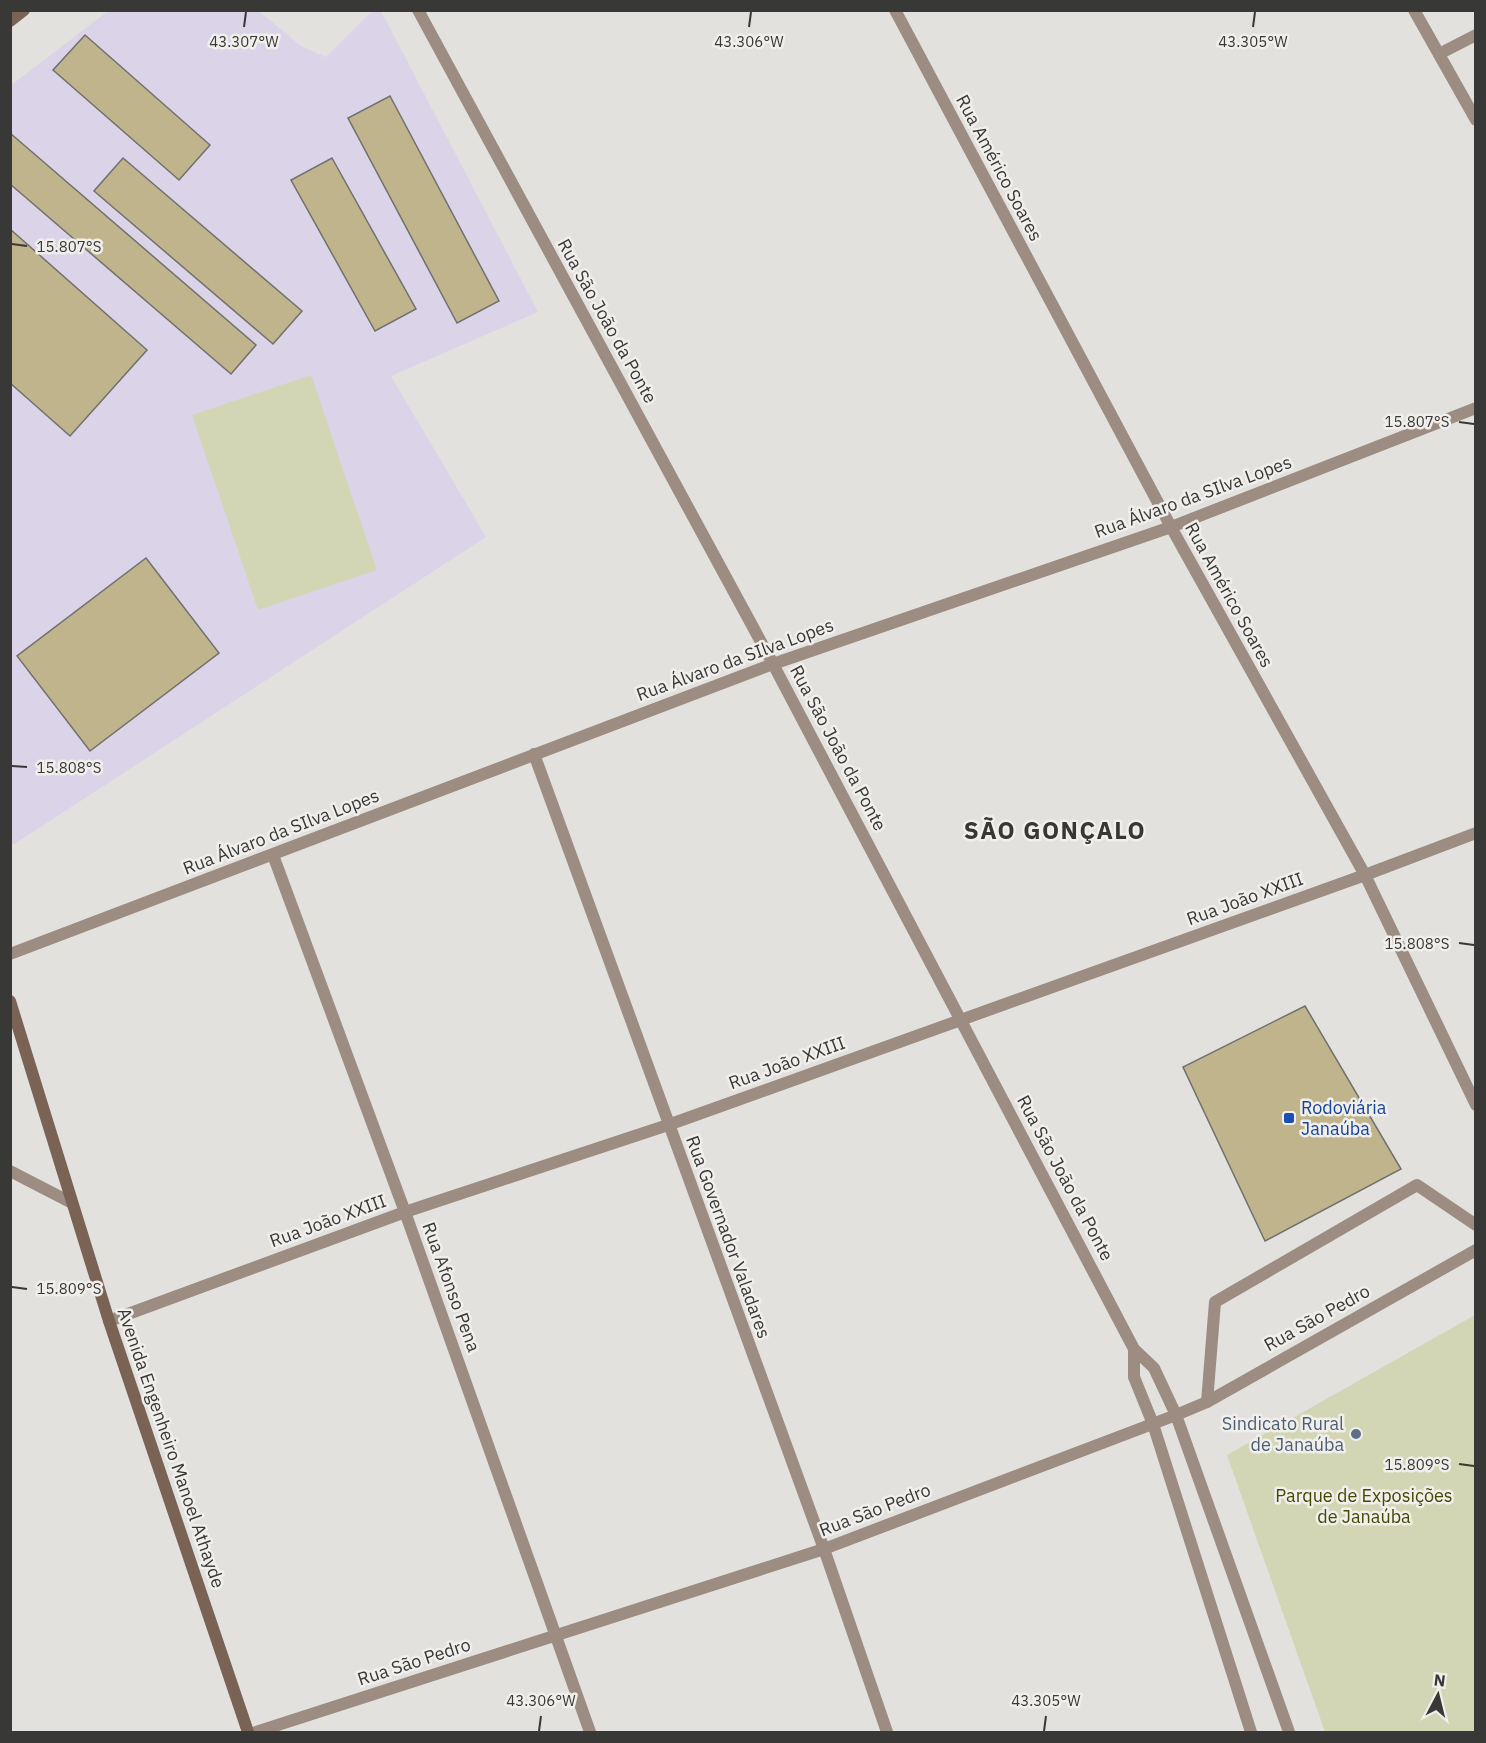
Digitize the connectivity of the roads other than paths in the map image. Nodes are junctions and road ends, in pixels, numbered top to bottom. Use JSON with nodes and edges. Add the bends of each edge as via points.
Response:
{"nodes":[{"id":1,"x":24,"y":10,"type":"edge"},
{"id":2,"x":418,"y":10,"type":"edge"},
{"id":3,"x":895,"y":10,"type":"edge"},
{"id":4,"x":1414,"y":10,"type":"edge"},
{"id":5,"x":10,"y":21,"type":"edge"},
{"id":6,"x":1476,"y":35,"type":"edge"},
{"id":7,"x":1439,"y":54,"type":"junction"},
{"id":8,"x":1476,"y":120,"type":"edge"},
{"id":9,"x":1476,"y":408,"type":"edge"},
{"id":10,"x":1171,"y":527,"type":"junction"},
{"id":11,"x":773,"y":664,"type":"junction"},
{"id":12,"x":534,"y":754,"type":"junction"},
{"id":13,"x":1476,"y":833,"type":"edge"},
{"id":14,"x":273,"y":855,"type":"junction"},
{"id":15,"x":1365,"y":876,"type":"junction"},
{"id":16,"x":10,"y":954,"type":"edge"},
{"id":17,"x":10,"y":1001,"type":"edge"},
{"id":18,"x":961,"y":1019,"type":"junction"},
{"id":19,"x":1476,"y":1105,"type":"edge"},
{"id":20,"x":668,"y":1125,"type":"junction"},
{"id":21,"x":10,"y":1171,"type":"edge"},
{"id":22,"x":72,"y":1203,"type":"junction"},
{"id":23,"x":405,"y":1212,"type":"junction"},
{"id":24,"x":1476,"y":1225,"type":"edge"},
{"id":25,"x":1476,"y":1250,"type":"edge"},
{"id":26,"x":109,"y":1321,"type":"junction"},
{"id":27,"x":1134,"y":1348,"type":"junction"},
{"id":28,"x":1207,"y":1402,"type":"junction"},
{"id":29,"x":1176,"y":1415,"type":"junction"},
{"id":30,"x":1153,"y":1424,"type":"junction"},
{"id":31,"x":824,"y":1549,"type":"junction"},
{"id":32,"x":556,"y":1635,"type":"junction"},
{"id":33,"x":248,"y":1732,"type":"edge"},
{"id":34,"x":256,"y":1732,"type":"edge"},
{"id":35,"x":590,"y":1732,"type":"edge"},
{"id":36,"x":886,"y":1732,"type":"edge"},
{"id":37,"x":1251,"y":1732,"type":"edge"},
{"id":38,"x":1289,"y":1732,"type":"edge"}],
"edges":[{"from":1,"to":5,"type":"main road"},
{"from":2,"to":11,"type":"street","name":"Rua São João da Ponte"},
{"from":3,"to":10,"type":"street","name":"Rua Américo Soares"},
{"from":4,"to":7,"type":"street"},
{"from":6,"to":7,"type":"street"},
{"from":7,"to":8,"type":"street"},
{"from":9,"to":10,"type":"street","name":"Rua Álvaro da SIlva Lopes"},
{"from":10,"to":11,"type":"street","name":"Rua Álvaro da SIlva Lopes"},
{"from":10,"to":15,"type":"street","name":"Rua Américo Soares"},
{"from":11,"to":12,"type":"street","name":"Rua Álvaro da SIlva Lopes"},
{"from":11,"to":18,"type":"street","name":"Rua São João da Ponte"},
{"from":12,"to":14,"type":"street","name":"Rua Álvaro da SIlva Lopes"},
{"from":12,"to":20,"type":"street","name":"Rua Governador Valadares"},
{"from":13,"to":15,"type":"street","name":"Rua João XXIII"},
{"from":14,"to":16,"type":"street","name":"Rua Álvaro da SIlva Lopes"},
{"from":14,"to":23,"type":"street","name":"Rua Afonso Pena"},
{"from":15,"to":18,"type":"street","name":"Rua João XXIII"},
{"from":15,"to":19,"type":"street","name":"Rua Américo Soares"},
{"from":17,"to":22,"type":"main road","name":"Avenida Engenheiro Manoel Athayde"},
{"from":18,"to":20,"type":"street","name":"Rua João XXIII"},
{"from":18,"to":27,"type":"street","name":"Rua São João da Ponte"},
{"from":20,"to":23,"type":"street","name":"Rua João XXIII"},
{"from":20,"to":31,"type":"street","name":"Rua Governador Valadares"},
{"from":21,"to":22,"type":"street"},
{"from":22,"to":26,"type":"main road","name":"Avenida Engenheiro Manoel Athayde"},
{"from":23,"to":26,"type":"street","name":"Rua João XXIII"},
{"from":23,"to":32,"type":"street","name":"Rua Afonso Pena"},
{"from":24,"to":28,"type":"street","via":[[1417,1185],[1215,1302]]},
{"from":25,"to":28,"type":"street","name":"Rua São Pedro"},
{"from":26,"to":33,"type":"main road","name":"Avenida Engenheiro Manoel Athayde"},
{"from":27,"to":29,"type":"street","name":"Rua São João da Ponte","via":[[1154,1368]]},
{"from":27,"to":30,"type":"street","name":"Rua São João da Ponte","via":[[1134,1377]]},
{"from":28,"to":29,"type":"street","name":"Rua São Pedro"},
{"from":29,"to":30,"type":"street","name":"Rua São Pedro"},
{"from":29,"to":38,"type":"street","name":"Rua São João da Ponte"},
{"from":30,"to":31,"type":"street","name":"Rua São Pedro"},
{"from":30,"to":37,"type":"street","name":"Rua São João da Ponte"},
{"from":31,"to":32,"type":"street","name":"Rua São Pedro"},
{"from":31,"to":36,"type":"street","name":"Rua Governador Valadares"},
{"from":32,"to":34,"type":"street","name":"Rua São Pedro"},
{"from":32,"to":35,"type":"street","name":"Rua Afonso Pena"}]}
